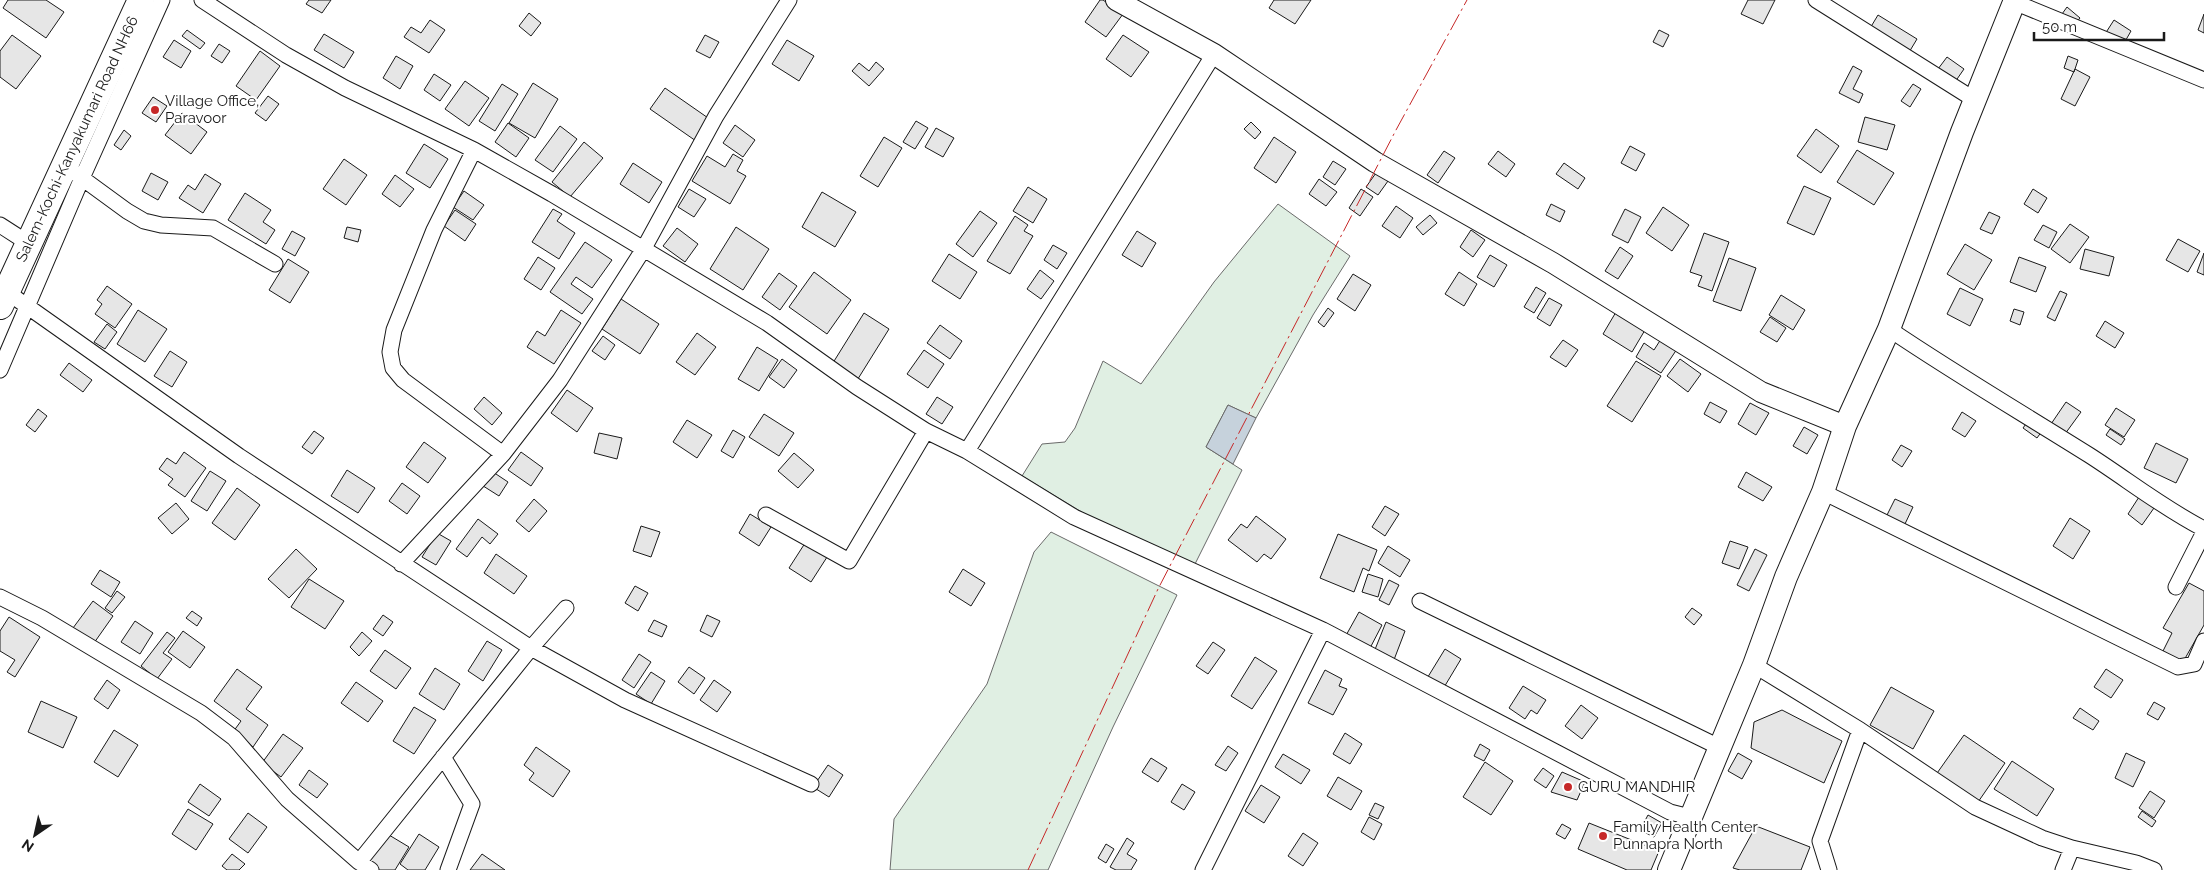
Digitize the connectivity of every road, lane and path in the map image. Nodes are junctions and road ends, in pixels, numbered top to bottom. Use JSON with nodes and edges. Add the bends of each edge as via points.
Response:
{"nodes":[{"id":1,"x":141,"y":0,"type":"edge"},
{"id":2,"x":162,"y":0,"type":"edge"},
{"id":3,"x":202,"y":0,"type":"edge"},
{"id":4,"x":789,"y":0,"type":"edge"},
{"id":5,"x":1116,"y":0,"type":"edge"},
{"id":6,"x":1816,"y":0,"type":"edge"},
{"id":7,"x":2015,"y":1,"type":"edge"},
{"id":8,"x":1214,"y":54,"type":"junction"},
{"id":9,"x":2204,"y":80,"type":"edge"},
{"id":10,"x":1975,"y":100,"type":"junction"},
{"id":11,"x":474,"y":150,"type":"junction"},
{"id":12,"x":74,"y":172,"type":"junction"},
{"id":13,"x":0,"y":225,"type":"edge"},
{"id":14,"x":28,"y":243,"type":"junction"},
{"id":15,"x":643,"y":250,"type":"junction"},
{"id":16,"x":275,"y":264,"type":"dead end"},
{"id":17,"x":11,"y":301,"type":"edge"},
{"id":18,"x":1889,"y":329,"type":"junction"},
{"id":19,"x":0,"y":370,"type":"edge"},
{"id":20,"x":1845,"y":426,"type":"junction"},
{"id":21,"x":926,"y":431,"type":"junction"},
{"id":22,"x":967,"y":451,"type":"junction"},
{"id":23,"x":503,"y":454,"type":"junction"},
{"id":24,"x":1823,"y":492,"type":"junction"},
{"id":25,"x":766,"y":514,"type":"dead end"},
{"id":26,"x":2204,"y":531,"type":"edge"},
{"id":27,"x":401,"y":564,"type":"junction"},
{"id":28,"x":2176,"y":587,"type":"dead end"},
{"id":29,"x":0,"y":597,"type":"edge"},
{"id":30,"x":1420,"y":601,"type":"dead end"},
{"id":31,"x":566,"y":608,"type":"dead end"},
{"id":32,"x":1323,"y":630,"type":"junction"},
{"id":33,"x":2204,"y":641,"type":"edge"},
{"id":34,"x":531,"y":648,"type":"junction"},
{"id":35,"x":1754,"y":665,"type":"junction"},
{"id":36,"x":1860,"y":730,"type":"junction"},
{"id":37,"x":1719,"y":747,"type":"junction"},
{"id":38,"x":443,"y":757,"type":"junction"},
{"id":39,"x":810,"y":784,"type":"dead end"},
{"id":40,"x":1690,"y":817,"type":"junction"},
{"id":41,"x":2072,"y":848,"type":"junction"},
{"id":42,"x":365,"y":866,"type":"edge"},
{"id":43,"x":448,"y":870,"type":"edge"},
{"id":44,"x":1203,"y":870,"type":"edge"},
{"id":45,"x":1669,"y":870,"type":"edge"},
{"id":46,"x":1829,"y":870,"type":"edge"},
{"id":47,"x":2063,"y":870,"type":"edge"},
{"id":48,"x":2154,"y":870,"type":"edge"}],
"edges":[{"from":1,"to":12,"type":"highway","name":"Salem-Kochi-Kanyakumari Road NH66"},
{"from":2,"to":12,"type":"street"},
{"from":3,"to":11,"type":"street","via":[[286,55],[345,88]]},
{"from":4,"to":15,"type":"street","via":[[716,116]]},
{"from":5,"to":8,"type":"street"},
{"from":6,"to":10,"type":"street"},
{"from":7,"to":9,"type":"street"},
{"from":7,"to":10,"type":"main road"},
{"from":8,"to":20,"type":"street","via":[[1375,162],[1553,263],[1761,392]]},
{"from":8,"to":22,"type":"street"},
{"from":10,"to":18,"type":"main road"},
{"from":11,"to":15,"type":"street"},
{"from":11,"to":23,"type":"street","via":[[434,230],[394,330],[390,352],[393,368],[403,380]]},
{"from":12,"to":14,"type":"highway","name":"Salem-Kochi-Kanyakumari Road NH66"},
{"from":12,"to":16,"type":"street","via":[[144,221],[213,228]]},
{"from":12,"to":17,"type":"street"},
{"from":13,"to":14,"type":"street"},
{"from":14,"to":17,"type":"highway","name":"Salem-Kochi-Kanyakumari Road NH66"},
{"from":15,"to":21,"type":"street","via":[[767,323]]},
{"from":15,"to":23,"type":"street","via":[[560,380]]},
{"from":17,"to":19,"type":"street"},
{"from":17,"to":27,"type":"street"},
{"from":18,"to":20,"type":"main road"},
{"from":18,"to":26,"type":"street"},
{"from":20,"to":24,"type":"main road"},
{"from":21,"to":22,"type":"street"},
{"from":21,"to":25,"type":"street","via":[[849,561]]},
{"from":22,"to":32,"type":"street","via":[[1074,517]]},
{"from":23,"to":27,"type":"street"},
{"from":24,"to":33,"type":"street","via":[[2178,667],[2194,664]]},
{"from":24,"to":35,"type":"main road","via":[[1786,577]]},
{"from":26,"to":28,"type":"street"},
{"from":27,"to":34,"type":"street"},
{"from":29,"to":42,"type":"street","via":[[42,618],[201,713],[234,738],[286,799]]},
{"from":30,"to":37,"type":"street"},
{"from":31,"to":34,"type":"street"},
{"from":32,"to":40,"type":"street","via":[[1670,812]]},
{"from":32,"to":44,"type":"street"},
{"from":34,"to":38,"type":"street"},
{"from":34,"to":39,"type":"street","via":[[625,700]]},
{"from":35,"to":36,"type":"street"},
{"from":35,"to":37,"type":"main road"},
{"from":36,"to":41,"type":"street","via":[[1975,807]]},
{"from":36,"to":46,"type":"street","via":[[1820,841]]},
{"from":37,"to":40,"type":"main road"},
{"from":38,"to":42,"type":"street"},
{"from":38,"to":43,"type":"street","via":[[472,804]]},
{"from":40,"to":45,"type":"main road"},
{"from":41,"to":47,"type":"street"},
{"from":41,"to":48,"type":"street"}]}
